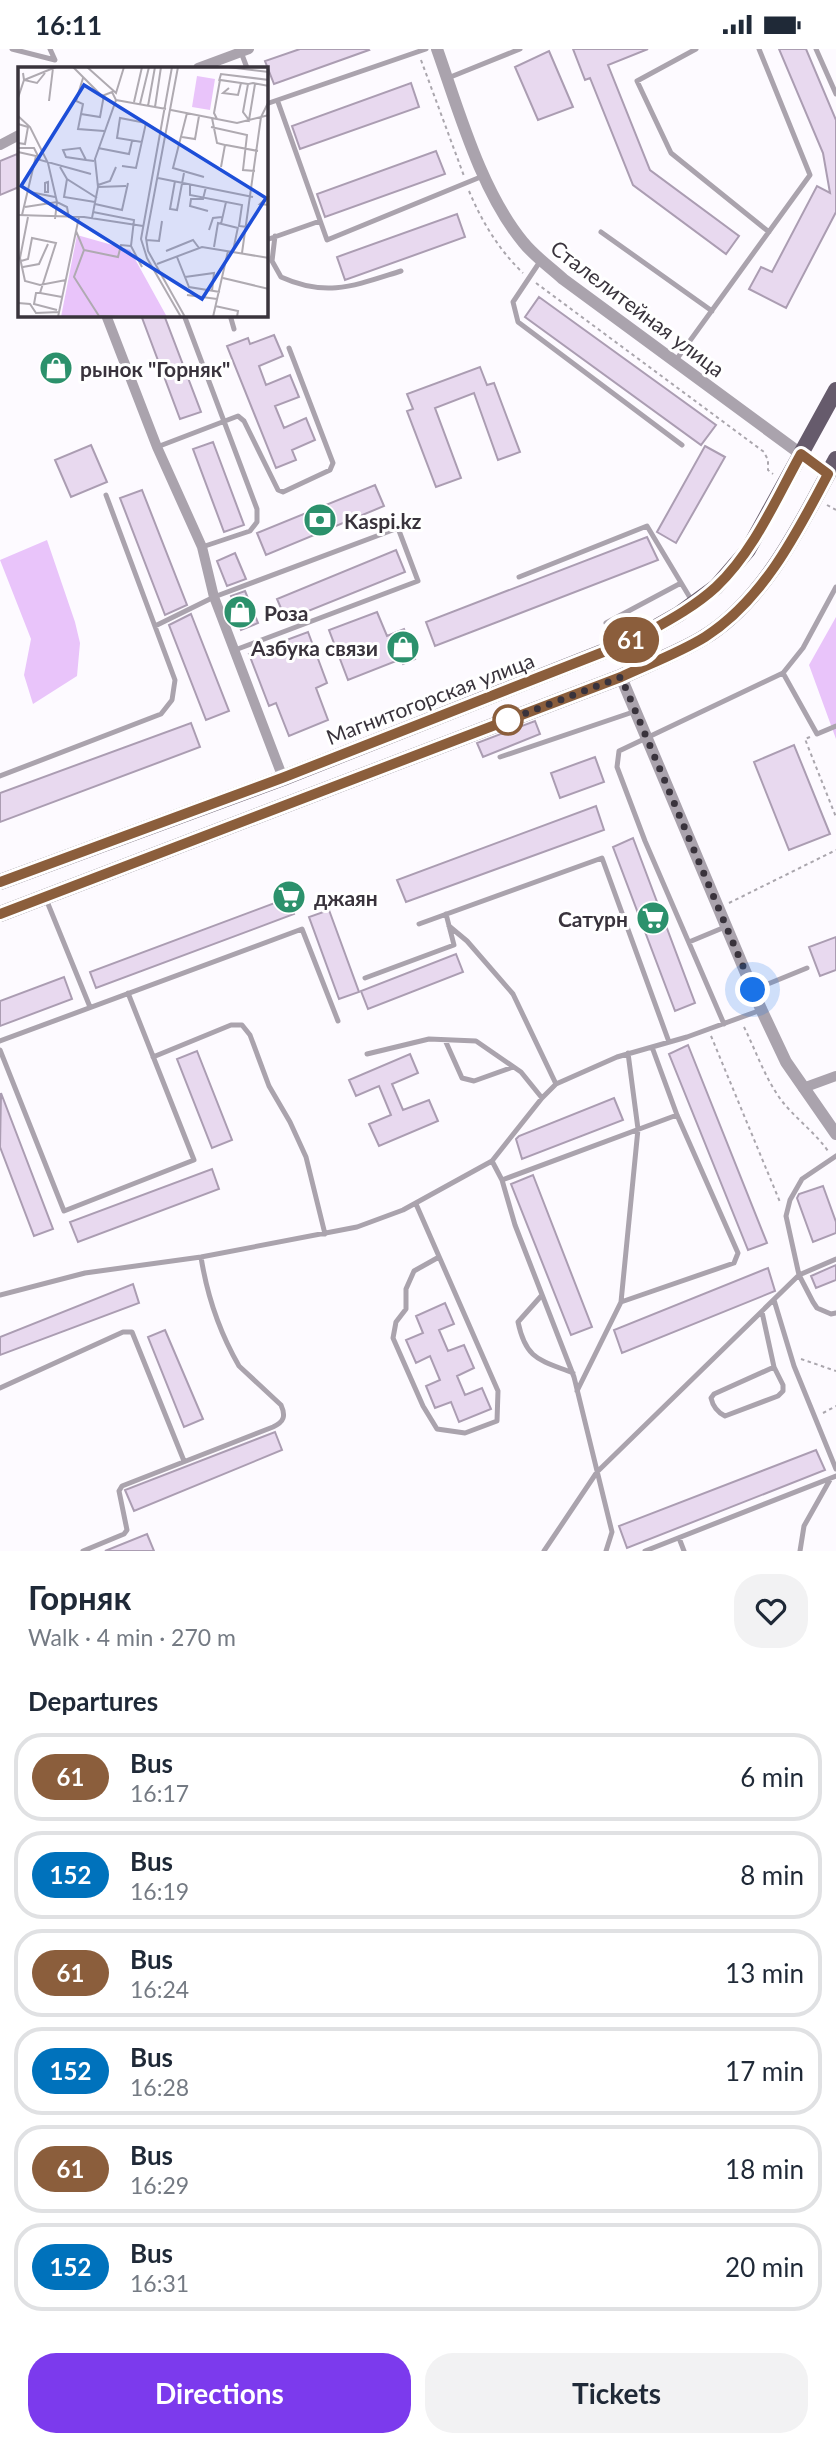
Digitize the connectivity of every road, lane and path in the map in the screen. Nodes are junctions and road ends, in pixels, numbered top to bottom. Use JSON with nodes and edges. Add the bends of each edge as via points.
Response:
{"nodes":[{"id":1,"x":12,"y":49,"type":"edge"},
{"id":2,"x":50,"y":49,"type":"edge"},
{"id":3,"x":425,"y":49,"type":"edge"},
{"id":4,"x":437,"y":49,"type":"edge"},
{"id":5,"x":520,"y":49,"type":"edge"},
{"id":6,"x":696,"y":49,"type":"edge"},
{"id":7,"x":759,"y":49,"type":"edge"},
{"id":8,"x":816,"y":49,"type":"edge"},
{"id":9,"x":245,"y":51,"type":"edge"},
{"id":10,"x":201,"y":67,"type":"edge"},
{"id":11,"x":448,"y":78,"type":"junction"},
{"id":12,"x":836,"y":94,"type":"edge"},
{"id":13,"x":278,"y":102,"type":"junction"},
{"id":14,"x":268,"y":104,"type":"edge"},
{"id":15,"x":18,"y":136,"type":"edge"},
{"id":16,"x":0,"y":145,"type":"edge"},
{"id":17,"x":485,"y":175,"type":"junction"},
{"id":18,"x":320,"y":221,"type":"junction"},
{"id":19,"x":601,"y":232,"type":"dead end"},
{"id":20,"x":769,"y":232,"type":"junction"},
{"id":21,"x":275,"y":236,"type":"junction"},
{"id":22,"x":268,"y":239,"type":"edge"},
{"id":23,"x":272,"y":253,"type":"junction"},
{"id":24,"x":268,"y":260,"type":"edge"},
{"id":25,"x":541,"y":260,"type":"junction"},
{"id":26,"x":401,"y":271,"type":"dead end"},
{"id":27,"x":712,"y":311,"type":"junction"},
{"id":28,"x":107,"y":317,"type":"edge"},
{"id":29,"x":185,"y":317,"type":"edge"},
{"id":30,"x":231,"y":317,"type":"edge"},
{"id":31,"x":234,"y":329,"type":"dead end"},
{"id":32,"x":289,"y":348,"type":"dead end"},
{"id":33,"x":676,"y":361,"type":"junction"},
{"id":34,"x":836,"y":390,"type":"edge"},
{"id":35,"x":225,"y":420,"type":"junction"},
{"id":36,"x":682,"y":445,"type":"dead end"},
{"id":37,"x":157,"y":447,"type":"junction"},
{"id":38,"x":757,"y":447,"type":"dead end"},
{"id":39,"x":801,"y":454,"type":"junction"},
{"id":40,"x":836,"y":459,"type":"edge"},
{"id":41,"x":828,"y":474,"type":"junction"},
{"id":42,"x":778,"y":477,"type":"dead end"},
{"id":43,"x":106,"y":495,"type":"dead end"},
{"id":44,"x":202,"y":547,"type":"junction"},
{"id":45,"x":519,"y":577,"type":"dead end"},
{"id":46,"x":681,"y":583,"type":"junction"},
{"id":47,"x":836,"y":587,"type":"edge"},
{"id":48,"x":214,"y":597,"type":"junction"},
{"id":49,"x":694,"y":603,"type":"junction"},
{"id":50,"x":606,"y":623,"type":"dead end"},
{"id":51,"x":155,"y":626,"type":"junction"},
{"id":52,"x":234,"y":651,"type":"junction"},
{"id":53,"x":783,"y":673,"type":"junction"},
{"id":54,"x":621,"y":677,"type":"junction"},
{"id":55,"x":636,"y":711,"type":"junction"},
{"id":56,"x":836,"y":726,"type":"edge"},
{"id":57,"x":817,"y":734,"type":"junction"},
{"id":58,"x":647,"y":737,"type":"junction"},
{"id":59,"x":500,"y":757,"type":"dead end"},
{"id":60,"x":0,"y":776,"type":"edge"},
{"id":61,"x":282,"y":778,"type":"junction"},
{"id":62,"x":836,"y":817,"type":"edge"},
{"id":63,"x":836,"y":850,"type":"edge"},
{"id":64,"x":0,"y":882,"type":"edge"},
{"id":65,"x":45,"y":896,"type":"junction"},
{"id":66,"x":719,"y":908,"type":"junction"},
{"id":67,"x":0,"y":914,"type":"edge"},
{"id":68,"x":446,"y":914,"type":"junction"},
{"id":69,"x":419,"y":924,"type":"dead end"},
{"id":70,"x":449,"y":926,"type":"junction"},
{"id":71,"x":726,"y":927,"type":"junction"},
{"id":72,"x":689,"y":942,"type":"junction"},
{"id":73,"x":807,"y":968,"type":"dead end"},
{"id":74,"x":365,"y":978,"type":"dead end"},
{"id":75,"x":753,"y":990,"type":"junction"},
{"id":76,"x":128,"y":993,"type":"junction"},
{"id":77,"x":90,"y":1007,"type":"junction"},
{"id":78,"x":761,"y":1009,"type":"junction"},
{"id":79,"x":740,"y":1018,"type":"junction"},
{"id":80,"x":338,"y":1021,"type":"dead end"},
{"id":81,"x":724,"y":1024,"type":"junction"},
{"id":82,"x":708,"y":1030,"type":"junction"},
{"id":83,"x":445,"y":1040,"type":"junction"},
{"id":84,"x":0,"y":1041,"type":"edge"},
{"id":85,"x":668,"y":1042,"type":"junction"},
{"id":86,"x":652,"y":1047,"type":"junction"},
{"id":87,"x":0,"y":1050,"type":"edge"},
{"id":88,"x":628,"y":1053,"type":"junction"},
{"id":89,"x":367,"y":1054,"type":"dead end"},
{"id":90,"x":153,"y":1057,"type":"junction"},
{"id":91,"x":513,"y":1067,"type":"junction"},
{"id":92,"x":836,"y":1076,"type":"edge"},
{"id":93,"x":556,"y":1084,"type":"junction"},
{"id":94,"x":803,"y":1088,"type":"junction"},
{"id":95,"x":541,"y":1098,"type":"junction"},
{"id":96,"x":677,"y":1115,"type":"junction"},
{"id":97,"x":638,"y":1129,"type":"junction"},
{"id":98,"x":836,"y":1134,"type":"edge"},
{"id":99,"x":834,"y":1157,"type":"edge"},
{"id":100,"x":492,"y":1161,"type":"junction"},
{"id":101,"x":502,"y":1180,"type":"junction"},
{"id":102,"x":416,"y":1204,"type":"junction"},
{"id":103,"x":786,"y":1216,"type":"junction"},
{"id":104,"x":326,"y":1234,"type":"junction"},
{"id":105,"x":201,"y":1257,"type":"junction"},
{"id":106,"x":439,"y":1257,"type":"junction"},
{"id":107,"x":836,"y":1259,"type":"edge"},
{"id":108,"x":799,"y":1275,"type":"junction"},
{"id":109,"x":0,"y":1295,"type":"edge"},
{"id":110,"x":542,"y":1295,"type":"junction"},
{"id":111,"x":774,"y":1300,"type":"junction"},
{"id":112,"x":621,"y":1302,"type":"junction"},
{"id":113,"x":762,"y":1311,"type":"junction"},
{"id":114,"x":836,"y":1313,"type":"edge"},
{"id":115,"x":791,"y":1356,"type":"junction"},
{"id":116,"x":774,"y":1367,"type":"junction"},
{"id":117,"x":836,"y":1371,"type":"edge"},
{"id":118,"x":573,"y":1373,"type":"junction"},
{"id":119,"x":0,"y":1388,"type":"edge"},
{"id":120,"x":577,"y":1391,"type":"junction"},
{"id":121,"x":836,"y":1406,"type":"edge"},
{"id":122,"x":816,"y":1416,"type":"junction"},
{"id":123,"x":184,"y":1461,"type":"junction"},
{"id":124,"x":836,"y":1469,"type":"edge"},
{"id":125,"x":597,"y":1472,"type":"junction"},
{"id":126,"x":834,"y":1477,"type":"edge"},
{"id":127,"x":679,"y":1538,"type":"junction"},
{"id":128,"x":83,"y":1551,"type":"edge"},
{"id":129,"x":544,"y":1551,"type":"edge"},
{"id":130,"x":606,"y":1551,"type":"edge"},
{"id":131,"x":645,"y":1551,"type":"edge"},
{"id":132,"x":684,"y":1551,"type":"edge"},
{"id":133,"x":800,"y":1551,"type":"edge"}],
"edges":[{"from":1,"to":2,"type":"lane","via":[[55,60]]},
{"from":3,"to":13,"type":"lane"},
{"from":4,"to":11,"type":"street","name":"Сталелитейная улица"},
{"from":5,"to":11,"type":"lane"},
{"from":6,"to":20,"type":"lane","via":[[637,81],[671,153]]},
{"from":7,"to":20,"type":"lane","via":[[810,175]]},
{"from":8,"to":12,"type":"lane"},
{"from":9,"to":10,"type":"street"},
{"from":11,"to":17,"type":"street","name":"Сталелитейная улица"},
{"from":13,"to":14,"type":"lane"},
{"from":13,"to":18,"type":"lane"},
{"from":15,"to":16,"type":"street"},
{"from":17,"to":18,"type":"lane","via":[[327,240]]},
{"from":17,"to":25,"type":"street","name":"Сталелитейная улица","via":[[502,212]]},
{"from":18,"to":21,"type":"lane"},
{"from":19,"to":27,"type":"lane"},
{"from":20,"to":27,"type":"lane"},
{"from":21,"to":22,"type":"lane"},
{"from":21,"to":23,"type":"lane"},
{"from":23,"to":24,"type":"lane"},
{"from":23,"to":26,"type":"lane","via":[[281,277],[316,289],[352,286]]},
{"from":25,"to":33,"type":"street","name":"Сталелитейная улица"},
{"from":25,"to":36,"type":"lane","via":[[513,302],[518,322]]},
{"from":27,"to":33,"type":"lane"},
{"from":28,"to":37,"type":"street"},
{"from":29,"to":35,"type":"lane"},
{"from":30,"to":31,"type":"lane"},
{"from":32,"to":35,"type":"lane","via":[[332,463],[330,470],[278,491],[242,417]]},
{"from":33,"to":39,"type":"street","name":"Сталелитейная улица"},
{"from":34,"to":39,"type":"main road","name":"Магнитогорская улица"},
{"from":35,"to":37,"type":"lane"},
{"from":35,"to":44,"type":"lane","via":[[257,509],[257,521],[250,531]]},
{"from":37,"to":44,"type":"street"},
{"from":38,"to":42,"type":"path","via":[[768,460],[768,470]]},
{"from":39,"to":41,"type":"street"},
{"from":39,"to":49,"type":"main road","name":"Магнитогорская улица","via":[[748,549],[716,587]]},
{"from":40,"to":41,"type":"main road"},
{"from":41,"to":54,"type":"main road","via":[[795,537],[732,615],[704,637]]},
{"from":43,"to":51,"type":"lane"},
{"from":44,"to":48,"type":"street"},
{"from":45,"to":46,"type":"lane","via":[[647,526]]},
{"from":46,"to":49,"type":"lane"},
{"from":46,"to":50,"type":"lane"},
{"from":47,"to":53,"type":"lane","via":[[803,648]]},
{"from":48,"to":51,"type":"lane"},
{"from":48,"to":52,"type":"street"},
{"from":48,"to":52,"type":"lane","via":[[398,529],[418,581]]},
{"from":49,"to":61,"type":"main road","name":"Магнитогорская улица","via":[[634,640]]},
{"from":51,"to":60,"type":"lane","via":[[175,680],[172,700],[161,714]]},
{"from":52,"to":61,"type":"street"},
{"from":53,"to":57,"type":"lane"},
{"from":53,"to":58,"type":"lane"},
{"from":54,"to":55,"type":"street"},
{"from":54,"to":65,"type":"main road"},
{"from":55,"to":58,"type":"street"},
{"from":55,"to":59,"type":"lane"},
{"from":56,"to":57,"type":"lane"},
{"from":57,"to":62,"type":"path","via":[[805,739]]},
{"from":58,"to":66,"type":"street"},
{"from":58,"to":72,"type":"lane","via":[[619,751],[617,767]]},
{"from":61,"to":64,"type":"main road","name":"Магнитогорская улица"},
{"from":63,"to":66,"type":"path"},
{"from":65,"to":67,"type":"main road"},
{"from":65,"to":77,"type":"lane"},
{"from":66,"to":71,"type":"street"},
{"from":68,"to":69,"type":"lane"},
{"from":68,"to":70,"type":"lane"},
{"from":68,"to":85,"type":"lane","via":[[602,858]]},
{"from":70,"to":74,"type":"lane","via":[[454,945]]},
{"from":70,"to":93,"type":"lane","via":[[513,994]]},
{"from":71,"to":72,"type":"lane"},
{"from":71,"to":75,"type":"street"},
{"from":72,"to":81,"type":"lane"},
{"from":73,"to":75,"type":"lane"},
{"from":75,"to":78,"type":"street"},
{"from":76,"to":77,"type":"lane"},
{"from":76,"to":80,"type":"lane","via":[[302,929]]},
{"from":76,"to":90,"type":"lane"},
{"from":77,"to":84,"type":"lane"},
{"from":78,"to":79,"type":"lane"},
{"from":78,"to":94,"type":"street"},
{"from":79,"to":81,"type":"lane"},
{"from":79,"to":99,"type":"path","via":[[774,1089]]},
{"from":81,"to":82,"type":"lane"},
{"from":82,"to":85,"type":"lane"},
{"from":82,"to":103,"type":"path"},
{"from":83,"to":89,"type":"lane","via":[[429,1039]]},
{"from":83,"to":91,"type":"lane","via":[[475,1041]]},
{"from":83,"to":91,"type":"lane","via":[[462,1078],[474,1081]]},
{"from":85,"to":86,"type":"lane"},
{"from":86,"to":88,"type":"lane"},
{"from":86,"to":96,"type":"lane"},
{"from":87,"to":90,"type":"lane","via":[[64,1211],[194,1160]]},
{"from":88,"to":93,"type":"lane"},
{"from":88,"to":97,"type":"lane"},
{"from":90,"to":104,"type":"lane","via":[[230,1025],[242,1025],[306,1157]]},
{"from":91,"to":95,"type":"lane"},
{"from":92,"to":94,"type":"street"},
{"from":93,"to":95,"type":"lane"},
{"from":94,"to":98,"type":"street"},
{"from":95,"to":100,"type":"lane"},
{"from":96,"to":97,"type":"lane"},
{"from":96,"to":112,"type":"lane","via":[[738,1253],[734,1263]]},
{"from":97,"to":101,"type":"lane"},
{"from":97,"to":112,"type":"lane"},
{"from":99,"to":103,"type":"lane","via":[[802,1179]]},
{"from":100,"to":101,"type":"lane"},
{"from":100,"to":102,"type":"lane"},
{"from":101,"to":110,"type":"lane"},
{"from":102,"to":104,"type":"lane"},
{"from":102,"to":106,"type":"lane"},
{"from":103,"to":108,"type":"lane"},
{"from":104,"to":105,"type":"lane"},
{"from":105,"to":109,"type":"lane","via":[[85,1273]]},
{"from":105,"to":123,"type":"lane","via":[[217,1320],[234,1358],[285,1412],[279,1424]]},
{"from":106,"to":106,"type":"lane","via":[[498,1391],[496,1421],[466,1433],[437,1429],[393,1338],[396,1322],[406,1309],[406,1289],[414,1271]]},
{"from":107,"to":108,"type":"lane"},
{"from":108,"to":111,"type":"lane"},
{"from":108,"to":114,"type":"lane","via":[[817,1308]]},
{"from":110,"to":118,"type":"lane"},
{"from":110,"to":118,"type":"lane","via":[[518,1322],[521,1334],[536,1358]]},
{"from":111,"to":113,"type":"lane"},
{"from":111,"to":115,"type":"lane"},
{"from":112,"to":120,"type":"lane"},
{"from":113,"to":116,"type":"lane"},
{"from":113,"to":125,"type":"lane"},
{"from":115,"to":117,"type":"path"},
{"from":115,"to":122,"type":"lane"},
{"from":116,"to":116,"type":"lane","via":[[783,1385],[778,1396],[725,1416],[713,1405],[714,1394]]},
{"from":118,"to":120,"type":"lane"},
{"from":119,"to":123,"type":"lane","via":[[123,1332],[132,1332]]},
{"from":120,"to":125,"type":"lane"},
{"from":121,"to":122,"type":"path"},
{"from":122,"to":124,"type":"lane"},
{"from":123,"to":128,"type":"lane","via":[[122,1486],[127,1530]]},
{"from":125,"to":129,"type":"lane"},
{"from":125,"to":130,"type":"lane","via":[[612,1532]]},
{"from":126,"to":127,"type":"lane"},
{"from":126,"to":133,"type":"lane","via":[[804,1526]]},
{"from":127,"to":131,"type":"lane"},
{"from":127,"to":132,"type":"lane"}]}
